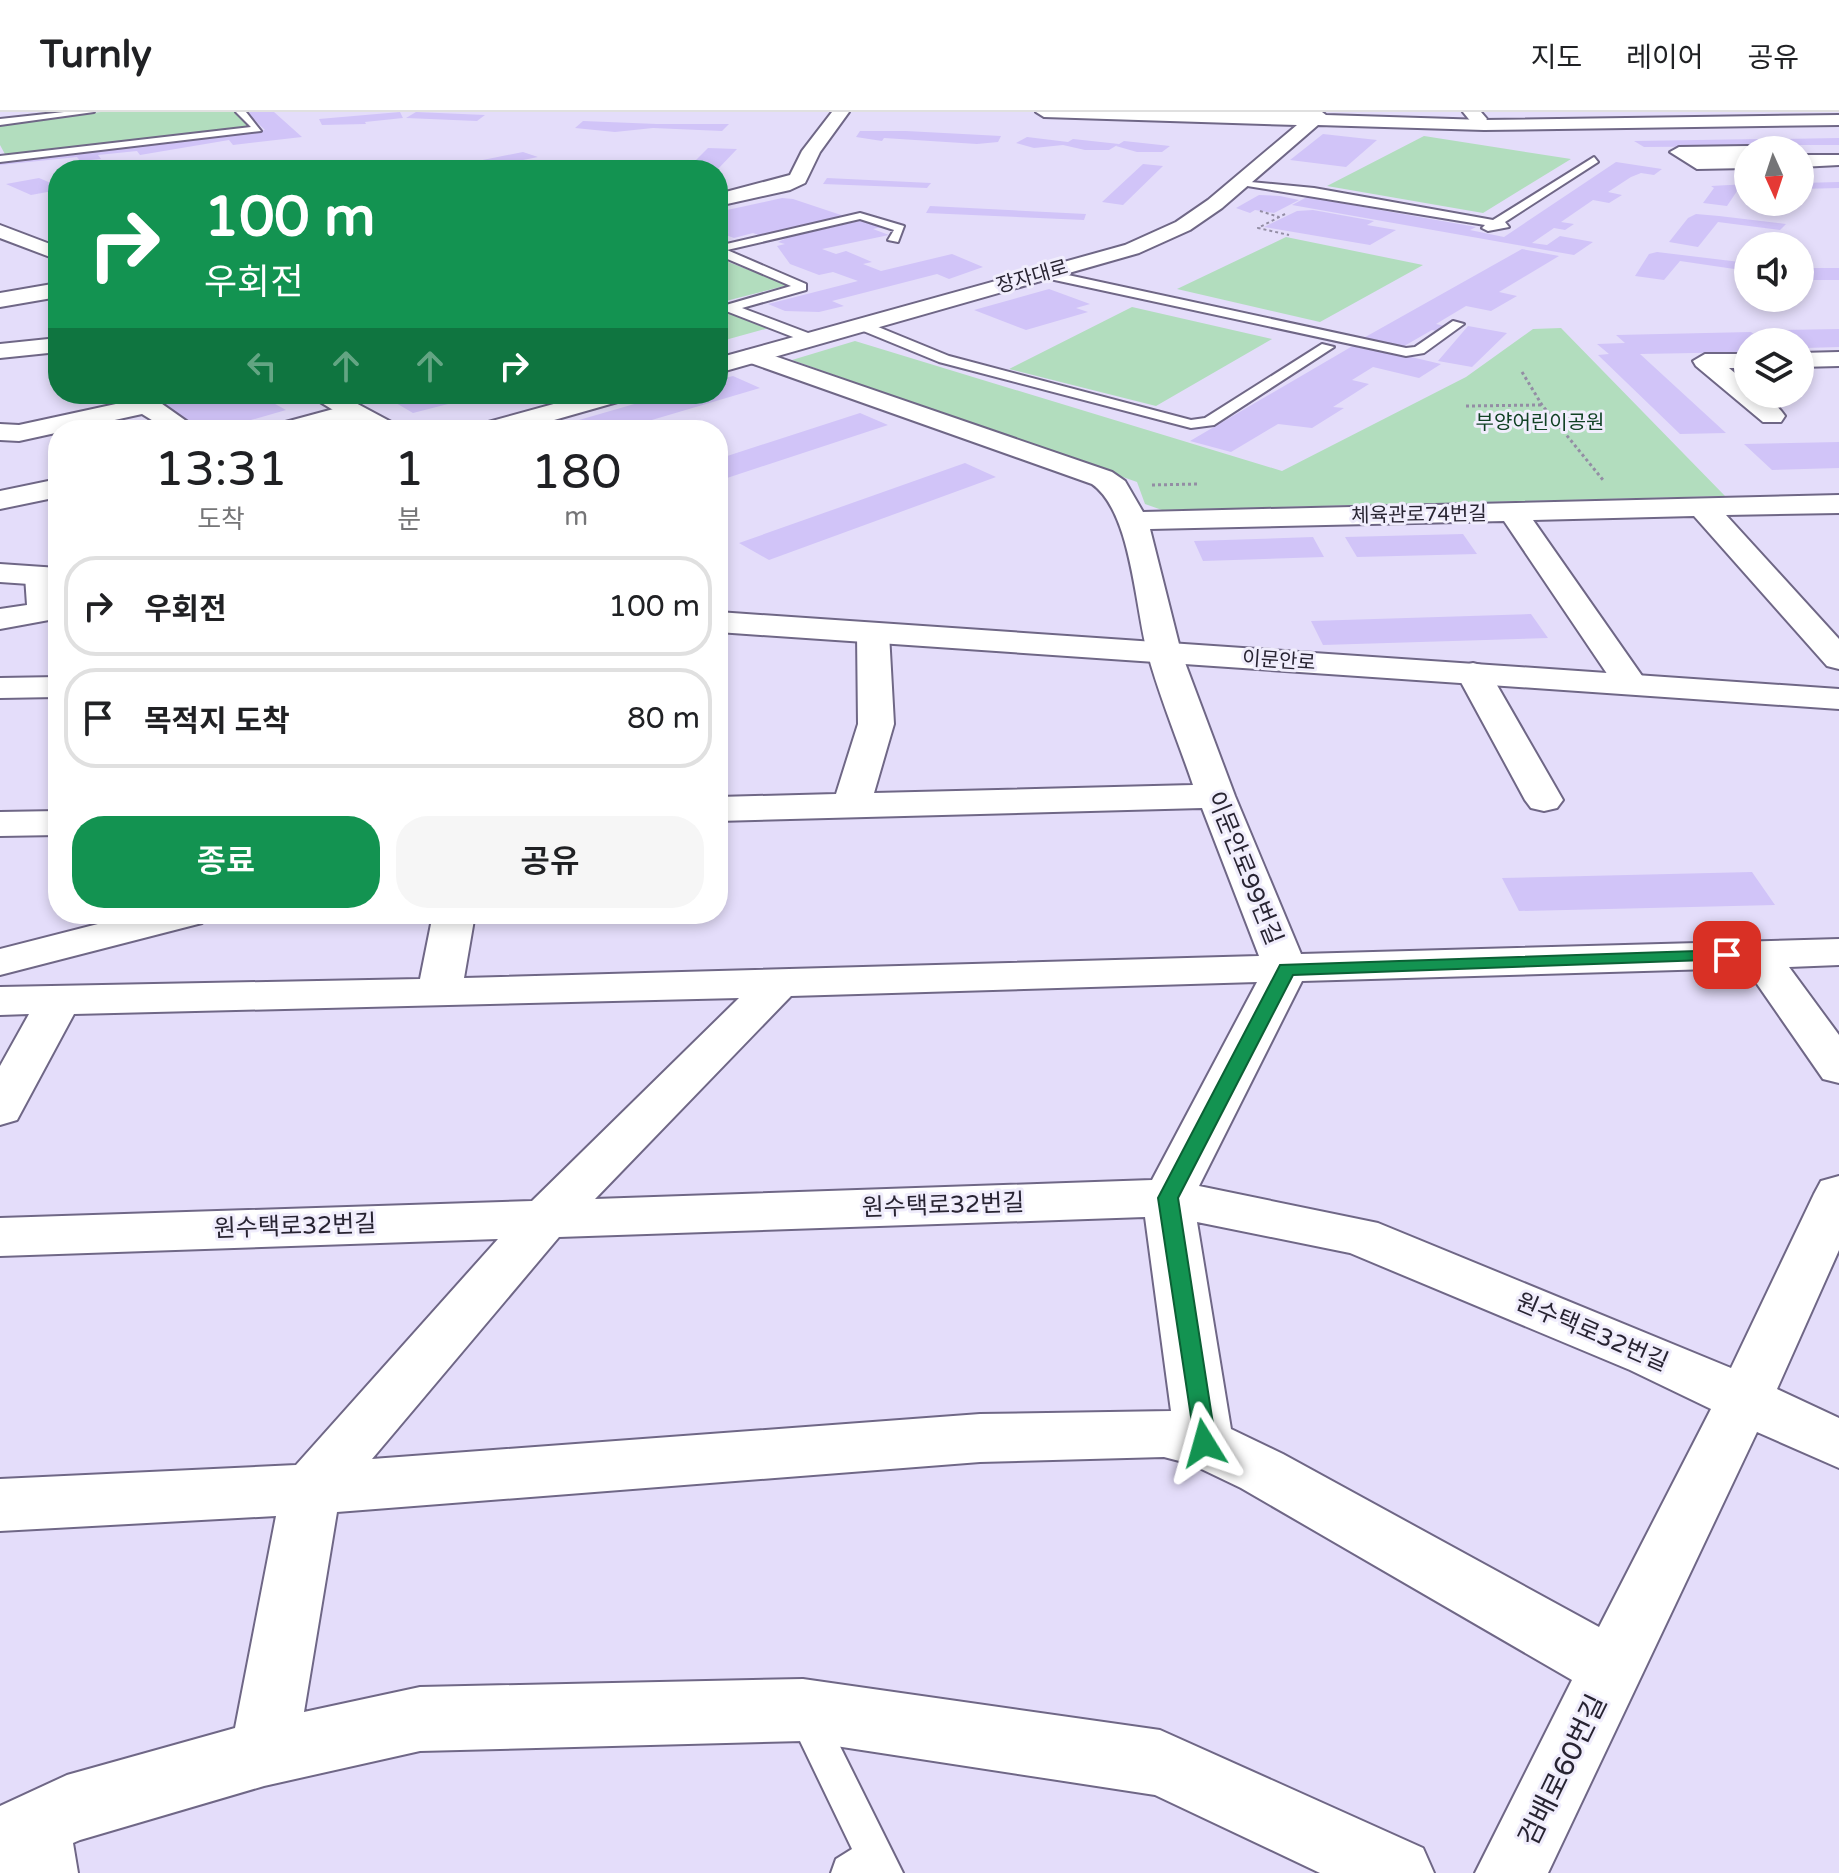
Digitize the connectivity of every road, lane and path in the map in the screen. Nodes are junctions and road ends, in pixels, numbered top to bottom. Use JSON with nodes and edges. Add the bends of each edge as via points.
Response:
{"nodes":[{"id":1,"x":89,"y":112,"type":"edge"},
{"id":2,"x":241,"y":112,"type":"edge"},
{"id":3,"x":841,"y":112,"type":"edge"},
{"id":4,"x":1044,"y":112,"type":"edge"},
{"id":5,"x":1196,"y":112,"type":"edge"},
{"id":6,"x":1839,"y":113,"type":"edge"},
{"id":7,"x":1474,"y":116,"type":"edge"},
{"id":8,"x":1316,"y":118,"type":"junction"},
{"id":9,"x":1839,"y":120,"type":"edge"},
{"id":10,"x":0,"y":122,"type":"edge"},
{"id":11,"x":1814,"y":150,"type":"edge"},
{"id":12,"x":1839,"y":150,"type":"edge"},
{"id":13,"x":1734,"y":151,"type":"edge"},
{"id":14,"x":138,"y":156,"type":"dead end"},
{"id":15,"x":0,"y":159,"type":"edge"},
{"id":16,"x":99,"y":160,"type":"edge"},
{"id":17,"x":1594,"y":160,"type":"dead end"},
{"id":18,"x":1839,"y":160,"type":"edge"},
{"id":19,"x":1814,"y":161,"type":"edge"},
{"id":20,"x":1734,"y":162,"type":"edge"},
{"id":21,"x":48,"y":165,"type":"edge"},
{"id":22,"x":0,"y":170,"type":"edge"},
{"id":23,"x":1240,"y":184,"type":"junction"},
{"id":24,"x":728,"y":198,"type":"edge"},
{"id":25,"x":1260,"y":211,"type":"dead end"},
{"id":26,"x":1289,"y":212,"type":"dead end"},
{"id":27,"x":1280,"y":217,"type":"junction"},
{"id":28,"x":0,"y":231,"type":"edge"},
{"id":29,"x":1289,"y":235,"type":"dead end"},
{"id":30,"x":894,"y":240,"type":"dead end"},
{"id":31,"x":728,"y":248,"type":"edge"},
{"id":32,"x":48,"y":250,"type":"edge"},
{"id":33,"x":728,"y":254,"type":"edge"},
{"id":34,"x":1040,"y":273,"type":"junction"},
{"id":35,"x":48,"y":292,"type":"edge"},
{"id":36,"x":0,"y":300,"type":"edge"},
{"id":37,"x":1458,"y":324,"type":"dead end"},
{"id":38,"x":861,"y":325,"type":"junction"},
{"id":39,"x":811,"y":339,"type":"junction"},
{"id":40,"x":48,"y":346,"type":"edge"},
{"id":41,"x":1327,"y":347,"type":"dead end"},
{"id":42,"x":0,"y":351,"type":"edge"},
{"id":43,"x":754,"y":356,"type":"junction"},
{"id":44,"x":1839,"y":359,"type":"edge"},
{"id":45,"x":1814,"y":360,"type":"edge"},
{"id":46,"x":1734,"y":361,"type":"edge"},
{"id":47,"x":728,"y":362,"type":"edge"},
{"id":48,"x":1522,"y":372,"type":"dead end"},
{"id":49,"x":1734,"y":385,"type":"edge"},
{"id":50,"x":120,"y":404,"type":"edge"},
{"id":51,"x":146,"y":404,"type":"edge"},
{"id":52,"x":338,"y":404,"type":"edge"},
{"id":53,"x":583,"y":404,"type":"edge"},
{"id":54,"x":1542,"y":405,"type":"junction"},
{"id":55,"x":1466,"y":406,"type":"dead end"},
{"id":56,"x":1762,"y":408,"type":"edge"},
{"id":57,"x":352,"y":412,"type":"junction"},
{"id":58,"x":1772,"y":416,"type":"dead end"},
{"id":59,"x":64,"y":420,"type":"edge"},
{"id":60,"x":171,"y":420,"type":"edge"},
{"id":61,"x":323,"y":420,"type":"edge"},
{"id":62,"x":367,"y":420,"type":"edge"},
{"id":63,"x":526,"y":420,"type":"edge"},
{"id":64,"x":48,"y":425,"type":"edge"},
{"id":65,"x":0,"y":432,"type":"edge"},
{"id":66,"x":1199,"y":484,"type":"dead end"},
{"id":67,"x":1139,"y":486,"type":"dead end"},
{"id":68,"x":48,"y":490,"type":"edge"},
{"id":69,"x":0,"y":500,"type":"edge"},
{"id":70,"x":1839,"y":504,"type":"edge"},
{"id":71,"x":1702,"y":507,"type":"junction"},
{"id":72,"x":1627,"y":509,"type":"junction"},
{"id":73,"x":1513,"y":512,"type":"junction"},
{"id":74,"x":1133,"y":521,"type":"junction"},
{"id":75,"x":48,"y":572,"type":"edge"},
{"id":76,"x":0,"y":573,"type":"edge"},
{"id":77,"x":48,"y":590,"type":"edge"},
{"id":78,"x":1839,"y":612,"type":"edge"},
{"id":79,"x":1797,"y":613,"type":"junction"},
{"id":80,"x":0,"y":619,"type":"edge"},
{"id":81,"x":728,"y":623,"type":"edge"},
{"id":82,"x":873,"y":633,"type":"junction"},
{"id":83,"x":1164,"y":652,"type":"junction"},
{"id":84,"x":1839,"y":659,"type":"edge"},
{"id":85,"x":1473,"y":673,"type":"junction"},
{"id":86,"x":1630,"y":683,"type":"junction"},
{"id":87,"x":48,"y":687,"type":"edge"},
{"id":88,"x":0,"y":688,"type":"edge"},
{"id":89,"x":1839,"y":699,"type":"edge"},
{"id":90,"x":1216,"y":796,"type":"junction"},
{"id":91,"x":1544,"y":800,"type":"dead end"},
{"id":92,"x":852,"y":805,"type":"junction"},
{"id":93,"x":728,"y":809,"type":"edge"},
{"id":94,"x":48,"y":823,"type":"edge"},
{"id":95,"x":0,"y":824,"type":"edge"},
{"id":96,"x":148,"y":924,"type":"edge"},
{"id":97,"x":452,"y":924,"type":"edge"},
{"id":98,"x":1839,"y":952,"type":"edge"},
{"id":99,"x":1758,"y":954,"type":"junction"},
{"id":100,"x":0,"y":962,"type":"edge"},
{"id":101,"x":1286,"y":969,"type":"junction"},
{"id":102,"x":779,"y":983,"type":"junction"},
{"id":103,"x":439,"y":993,"type":"junction"},
{"id":104,"x":59,"y":1000,"type":"junction"},
{"id":105,"x":0,"y":1001,"type":"edge"},
{"id":106,"x":1839,"y":1068,"type":"edge"},
{"id":107,"x":0,"y":1109,"type":"edge"},
{"id":108,"x":1839,"y":1194,"type":"edge"},
{"id":109,"x":1168,"y":1198,"type":"junction"},
{"id":110,"x":547,"y":1217,"type":"junction"},
{"id":111,"x":0,"y":1237,"type":"edge"},
{"id":112,"x":1745,"y":1398,"type":"junction"},
{"id":113,"x":1204,"y":1443,"type":"junction"},
{"id":114,"x":1839,"y":1444,"type":"edge"},
{"id":115,"x":311,"y":1489,"type":"junction"},
{"id":116,"x":0,"y":1505,"type":"edge"},
{"id":117,"x":1612,"y":1668,"type":"junction"},
{"id":118,"x":803,"y":1710,"type":"junction"},
{"id":119,"x":264,"y":1753,"type":"junction"},
{"id":120,"x":26,"y":1847,"type":"edge"},
{"id":121,"x":869,"y":1867,"type":"edge"},
{"id":122,"x":1398,"y":1873,"type":"edge"},
{"id":123,"x":1511,"y":1873,"type":"edge"}],
"edges":[{"from":1,"to":10,"type":"lane"},
{"from":2,"to":15,"type":"lane","via":[[259,130]]},
{"from":3,"to":24,"type":"street","via":[[811,151],[798,179]]},
{"from":4,"to":8,"type":"street"},
{"from":5,"to":8,"type":"street"},
{"from":6,"to":7,"type":"street"},
{"from":7,"to":8,"type":"street"},
{"from":8,"to":9,"type":"street","via":[[1499,125]]},
{"from":8,"to":23,"type":"street","name":"장자대로"},
{"from":11,"to":12,"type":"street"},
{"from":13,"to":20,"type":"street","via":[[1679,152],[1697,163]]},
{"from":14,"to":16,"type":"lane"},
{"from":17,"to":23,"type":"lane","via":[[1496,225],[1308,190]]},
{"from":18,"to":19,"type":"street"},
{"from":21,"to":22,"type":"lane"},
{"from":23,"to":34,"type":"street","name":"장자대로","via":[[1183,226],[1132,249]]},
{"from":25,"to":27,"type":"path"},
{"from":26,"to":27,"type":"path"},
{"from":27,"to":29,"type":"path","via":[[1258,228]]},
{"from":28,"to":32,"type":"street"},
{"from":30,"to":31,"type":"lane","via":[[900,228],[860,216]]},
{"from":33,"to":39,"type":"lane","via":[[802,287],[730,308]]},
{"from":34,"to":37,"type":"lane","via":[[1406,352],[1419,350]]},
{"from":34,"to":38,"type":"street","name":"장자대로"},
{"from":35,"to":36,"type":"street"},
{"from":38,"to":39,"type":"street","name":"장자대로"},
{"from":38,"to":41,"type":"lane","via":[[944,359],[1191,424],[1209,422]]},
{"from":39,"to":43,"type":"street","name":"장자대로"},
{"from":40,"to":42,"type":"street"},
{"from":43,"to":47,"type":"street","name":"장자대로"},
{"from":43,"to":74,"type":"street","via":[[1102,478],[1115,487]]},
{"from":44,"to":45,"type":"street"},
{"from":46,"to":49,"type":"street","via":[[1705,361]]},
{"from":48,"to":54,"type":"path"},
{"from":50,"to":59,"type":"street"},
{"from":51,"to":60,"type":"street"},
{"from":52,"to":57,"type":"street"},
{"from":53,"to":63,"type":"street"},
{"from":54,"to":55,"type":"path"},
{"from":54,"to":72,"type":"path"},
{"from":56,"to":58,"type":"street"},
{"from":57,"to":61,"type":"street"},
{"from":57,"to":62,"type":"street"},
{"from":64,"to":65,"type":"street"},
{"from":66,"to":67,"type":"path"},
{"from":68,"to":69,"type":"street"},
{"from":70,"to":71,"type":"street","name":"체육관로74번길"},
{"from":71,"to":72,"type":"street","name":"체육관로74번길"},
{"from":71,"to":79,"type":"street"},
{"from":72,"to":73,"type":"street","name":"체육관로74번길"},
{"from":73,"to":74,"type":"street","name":"체육관로74번길"},
{"from":73,"to":86,"type":"street"},
{"from":74,"to":83,"type":"street"},
{"from":75,"to":76,"type":"street"},
{"from":77,"to":80,"type":"street","via":[[38,613]]},
{"from":78,"to":79,"type":"street"},
{"from":79,"to":84,"type":"street"},
{"from":81,"to":82,"type":"street","name":"이문안로"},
{"from":82,"to":83,"type":"street","name":"이문안로"},
{"from":82,"to":92,"type":"street","via":[[876,724]]},
{"from":83,"to":85,"type":"street","name":"이문안로"},
{"from":83,"to":90,"type":"street","name":"이문안로99번길"},
{"from":85,"to":86,"type":"street","name":"이문안로"},
{"from":85,"to":91,"type":"street"},
{"from":86,"to":89,"type":"street","name":"이문안로"},
{"from":87,"to":88,"type":"street"},
{"from":90,"to":92,"type":"street"},
{"from":90,"to":101,"type":"street","name":"이문안로99번길"},
{"from":92,"to":93,"type":"street"},
{"from":94,"to":95,"type":"street"},
{"from":96,"to":100,"type":"street"},
{"from":97,"to":103,"type":"street"},
{"from":98,"to":99,"type":"street"},
{"from":99,"to":101,"type":"street"},
{"from":99,"to":106,"type":"street"},
{"from":101,"to":102,"type":"street"},
{"from":101,"to":109,"type":"street","name":"이문안로99번길"},
{"from":102,"to":103,"type":"street"},
{"from":102,"to":110,"type":"street"},
{"from":103,"to":104,"type":"street"},
{"from":104,"to":105,"type":"street"},
{"from":104,"to":107,"type":"street"},
{"from":108,"to":112,"type":"street","name":"검배로60번길"},
{"from":109,"to":110,"type":"street","name":"원수택로32번길"},
{"from":109,"to":112,"type":"street","name":"원수택로32번길","via":[[1360,1236]]},
{"from":109,"to":113,"type":"street"},
{"from":110,"to":111,"type":"street","name":"원수택로32번길"},
{"from":110,"to":115,"type":"street"},
{"from":112,"to":114,"type":"street","name":"원수택로32번길"},
{"from":112,"to":117,"type":"street","name":"검배로60번길"},
{"from":113,"to":115,"type":"street","via":[[1164,1433],[980,1438]]},
{"from":113,"to":117,"type":"street"},
{"from":115,"to":116,"type":"street"},
{"from":115,"to":119,"type":"street"},
{"from":117,"to":123,"type":"street","name":"검배로60번길"},
{"from":118,"to":119,"type":"street","via":[[420,1719]]},
{"from":118,"to":121,"type":"lane"},
{"from":118,"to":122,"type":"street","via":[[1160,1763]]},
{"from":119,"to":120,"type":"street","via":[[67,1809]]}]}
